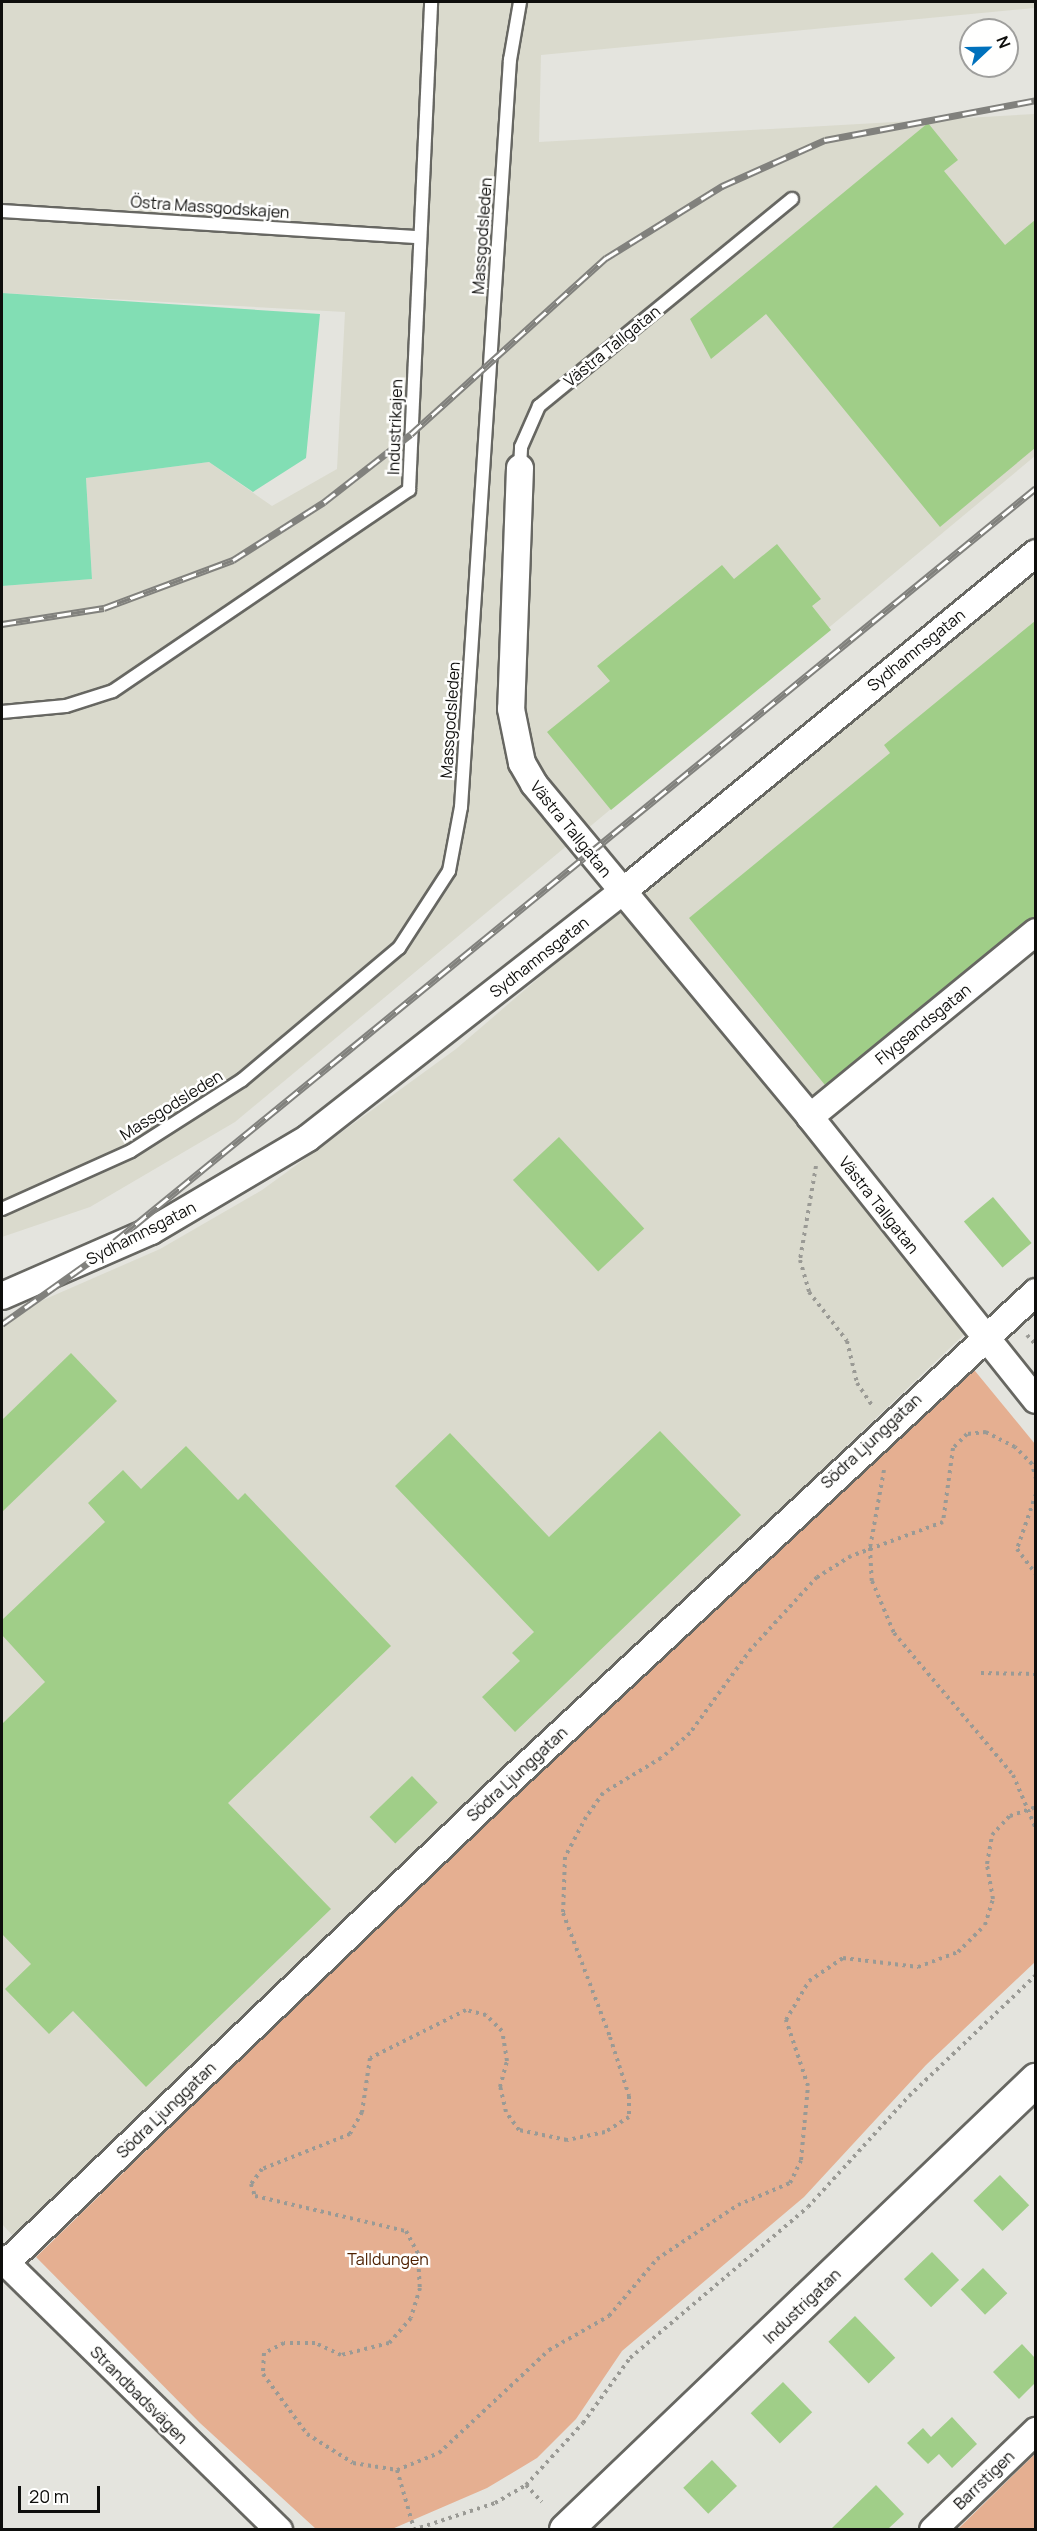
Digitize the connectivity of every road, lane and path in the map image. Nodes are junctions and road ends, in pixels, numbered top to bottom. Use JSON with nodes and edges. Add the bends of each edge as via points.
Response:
{"nodes":[{"id":1,"x":431,"y":2,"type":"edge"},
{"id":2,"x":520,"y":2,"type":"edge"},
{"id":3,"x":792,"y":199,"type":"dead end"},
{"id":4,"x":2,"y":211,"type":"edge"},
{"id":5,"x":417,"y":237,"type":"junction"},
{"id":6,"x":520,"y":468,"type":"joint"},
{"id":7,"x":1035,"y":554,"type":"edge"},
{"id":8,"x":2,"y":712,"type":"edge"},
{"id":9,"x":622,"y":892,"type":"junction"},
{"id":10,"x":1035,"y":932,"type":"edge"},
{"id":11,"x":818,"y":1126,"type":"junction"},
{"id":12,"x":2,"y":1209,"type":"edge"},
{"id":13,"x":1035,"y":1292,"type":"edge"},
{"id":14,"x":2,"y":1296,"type":"edge"},
{"id":15,"x":981,"y":1337,"type":"junction"},
{"id":16,"x":1035,"y":1400,"type":"edge"},
{"id":17,"x":887,"y":1426,"type":"junction"},
{"id":18,"x":1035,"y":1479,"type":"edge"},
{"id":19,"x":1035,"y":1494,"type":"edge"},
{"id":20,"x":870,"y":1548,"type":"junction"},
{"id":21,"x":1035,"y":1574,"type":"edge"},
{"id":22,"x":981,"y":1673,"type":"dead end"},
{"id":23,"x":1035,"y":1674,"type":"edge"},
{"id":24,"x":1035,"y":1807,"type":"edge"},
{"id":25,"x":1030,"y":1809,"type":"junction"},
{"id":26,"x":1035,"y":1829,"type":"edge"},
{"id":27,"x":1035,"y":1975,"type":"edge"},
{"id":28,"x":1035,"y":2080,"type":"edge"},
{"id":29,"x":4,"y":2261,"type":"edge"},
{"id":30,"x":1035,"y":2431,"type":"edge"},
{"id":31,"x":397,"y":2470,"type":"junction"},
{"id":32,"x":526,"y":2485,"type":"junction"},
{"id":33,"x":542,"y":2502,"type":"dead end"},
{"id":34,"x":279,"y":2529,"type":"edge"},
{"id":35,"x":414,"y":2529,"type":"edge"},
{"id":36,"x":566,"y":2529,"type":"edge"},
{"id":37,"x":933,"y":2529,"type":"edge"}],
"edges":[{"from":1,"to":5,"type":"lane","name":"Industrikajen"},
{"from":2,"to":12,"type":"lane","name":"Massgodsleden","via":[[510,60],[461,807],[449,871],[399,948],[242,1080],[131,1151]]},
{"from":3,"to":6,"type":"lane","name":"Västra Tallgatan","via":[[539,406],[521,447]]},
{"from":4,"to":5,"type":"lane","name":"Östra Massgodskajen"},
{"from":5,"to":8,"type":"lane","name":"Industrikajen","via":[[409,490],[113,691],[66,706]]},
{"from":6,"to":9,"type":"street","name":"Västra Tallgatan","via":[[511,709],[516,743],[534,784]]},
{"from":7,"to":9,"type":"street","name":"Sydhamnsgatan"},
{"from":9,"to":11,"type":"street","name":"Västra Tallgatan"},
{"from":9,"to":14,"type":"street","name":"Sydhamnsgatan","via":[[258,1171],[141,1236]]},
{"from":10,"to":11,"type":"street","name":"Flygsandsgatan"},
{"from":11,"to":15,"type":"street","name":"Västra Tallgatan"},
{"from":11,"to":17,"type":"path","via":[[800,1260],[809,1292],[847,1341],[857,1383]]},
{"from":13,"to":15,"type":"street","name":"Södra Ljunggatan"},
{"from":15,"to":16,"type":"street","name":"Västra Tallgatan"},
{"from":15,"to":17,"type":"street","name":"Södra Ljunggatan"},
{"from":17,"to":20,"type":"path","via":[[884,1480]]},
{"from":17,"to":29,"type":"street","name":"Södra Ljunggatan"},
{"from":18,"to":20,"type":"path","via":[[1032,1464],[1015,1447],[986,1432],[967,1434],[953,1448],[943,1522]]},
{"from":19,"to":21,"type":"path","via":[[1017,1549]]},
{"from":20,"to":25,"type":"path","via":[[872,1581],[894,1633],[1012,1775]]},
{"from":20,"to":31,"type":"path","via":[[817,1577],[751,1649],[690,1733],[661,1758],[603,1793],[566,1857],[563,1913],[622,2076],[629,2117],[605,2132],[567,2140],[519,2130],[506,2112],[500,2086],[507,2061],[502,2031],[486,2015],[466,2010],[370,2058],[362,2112],[350,2134],[284,2157],[262,2169],[251,2184],[255,2196],[406,2231],[414,2247],[420,2288],[411,2318],[389,2343],[341,2355],[315,2343],[284,2343],[264,2353],[263,2374],[307,2434],[353,2463]]},
{"from":22,"to":23,"type":"path"},
{"from":24,"to":25,"type":"path"},
{"from":25,"to":26,"type":"path"},
{"from":25,"to":31,"type":"path","via":[[1010,1816],[992,1835],[988,1916],[958,1952],[918,1966],[843,1958],[809,1981],[786,2020],[808,2086],[801,2160],[790,2183],[738,2205],[657,2259],[609,2316],[549,2350],[439,2453]]},
{"from":27,"to":32,"type":"path","via":[[909,2096],[808,2207],[624,2364],[583,2423]]},
{"from":28,"to":36,"type":"street","name":"Industrigatan"},
{"from":29,"to":34,"type":"street","name":"Strandbadsvägen"},
{"from":30,"to":37,"type":"street","name":"Barrstigen"},
{"from":31,"to":35,"type":"path"},
{"from":32,"to":33,"type":"path"},
{"from":32,"to":35,"type":"path","via":[[495,2503]]}]}
